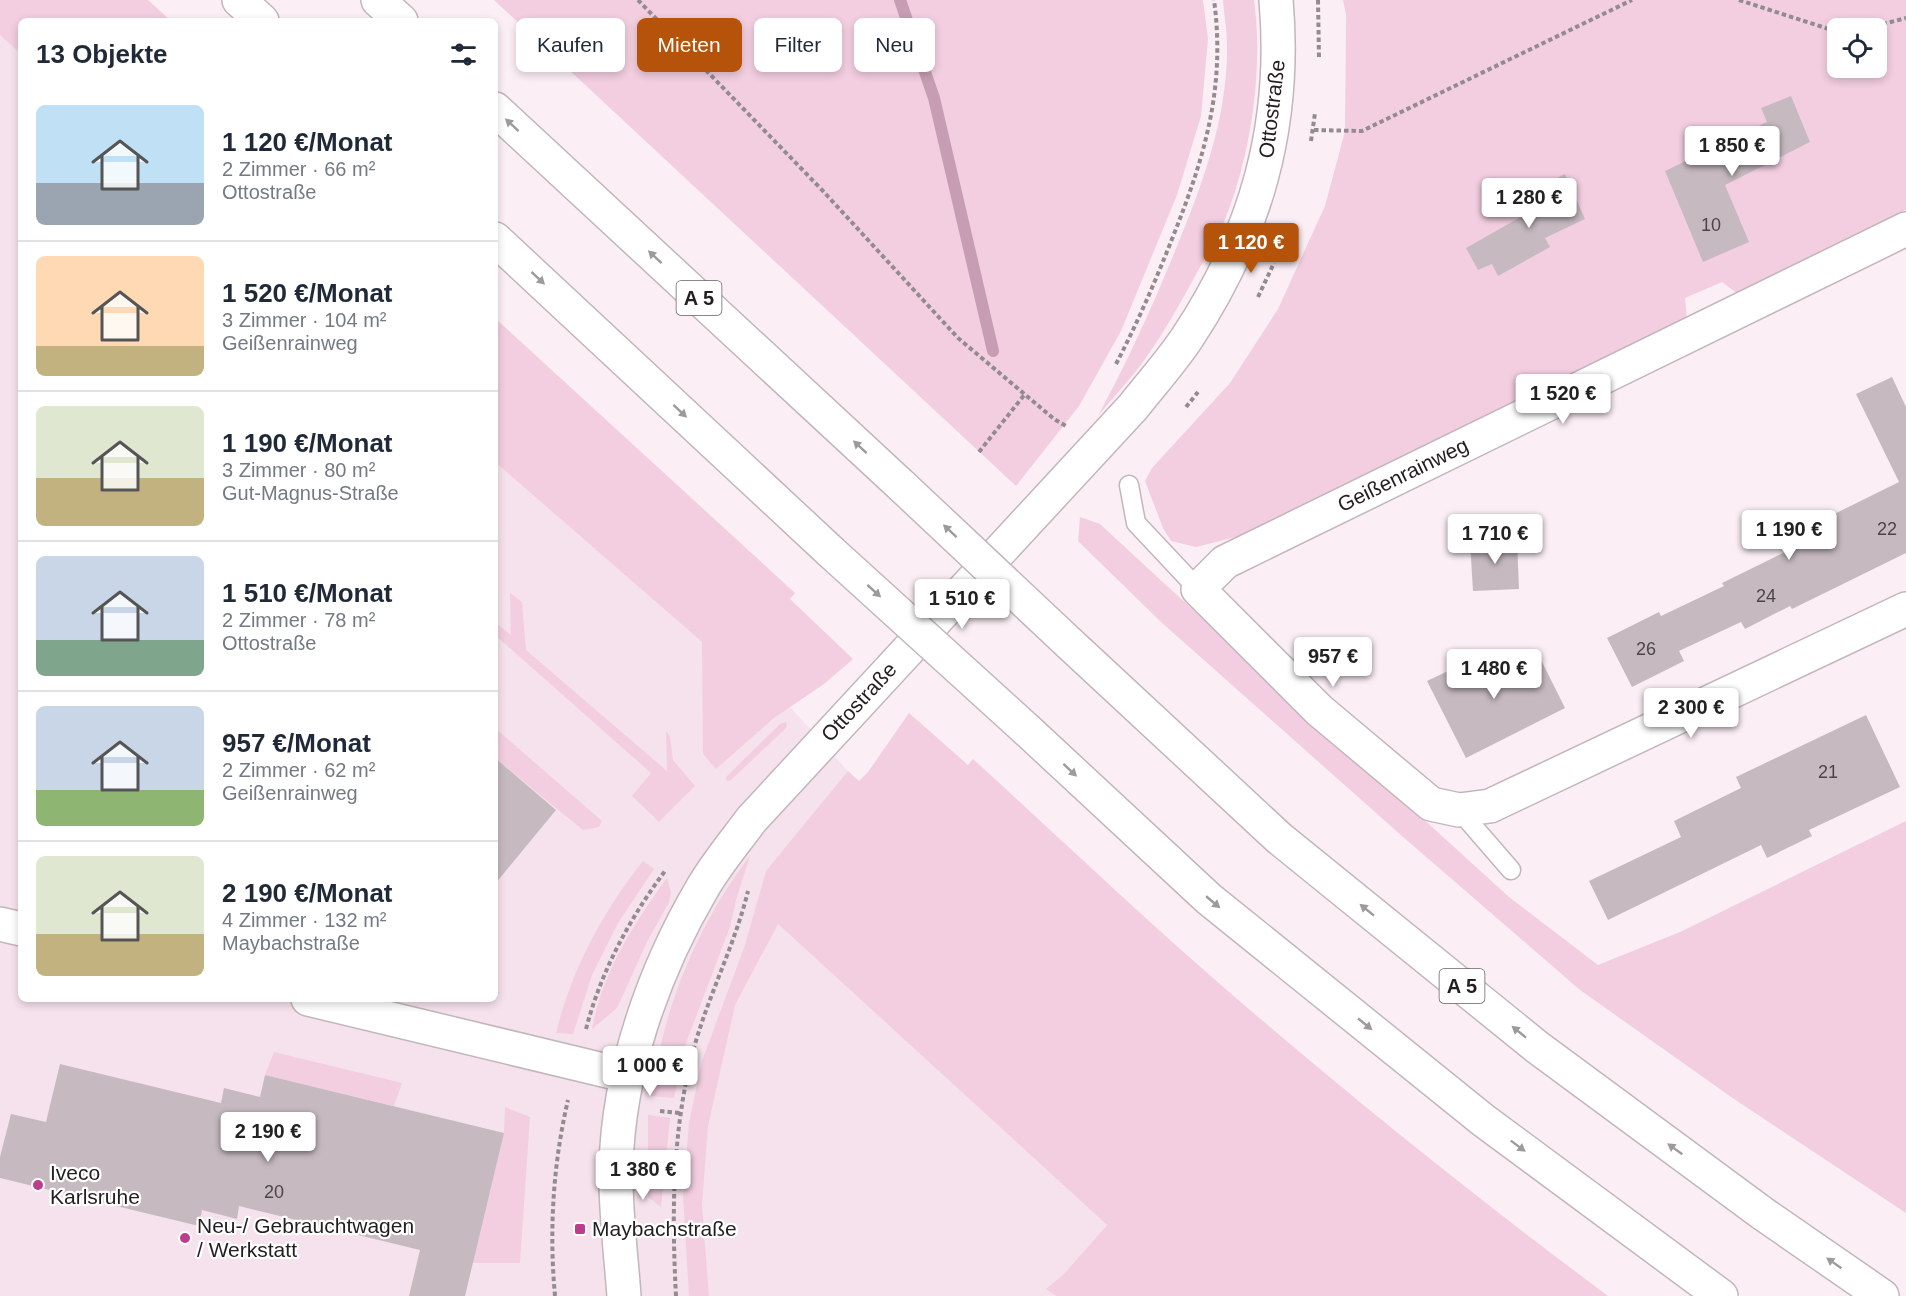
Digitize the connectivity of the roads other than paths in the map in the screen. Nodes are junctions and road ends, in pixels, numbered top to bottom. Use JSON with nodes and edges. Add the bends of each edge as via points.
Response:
{"nodes":[{"id":1,"x":239,"y":0,"type":"edge"},
{"id":2,"x":378,"y":0,"type":"edge"},
{"id":3,"x":1276,"y":0,"type":"edge"},
{"id":4,"x":259,"y":18,"type":"edge"},
{"id":5,"x":397,"y":18,"type":"edge"},
{"id":6,"x":498,"y":111,"type":"edge"},
{"id":7,"x":1906,"y":229,"type":"edge"},
{"id":8,"x":498,"y":241,"type":"edge"},
{"id":9,"x":1129,"y":486,"type":"dead end"},
{"id":10,"x":1198,"y":589,"type":"junction"},
{"id":11,"x":1906,"y":609,"type":"edge"},
{"id":12,"x":1459,"y":810,"type":"junction"},
{"id":13,"x":1511,"y":870,"type":"dead end"},
{"id":14,"x":0,"y":924,"type":"edge"},
{"id":15,"x":18,"y":928,"type":"edge"},
{"id":16,"x":320,"y":1002,"type":"edge"},
{"id":17,"x":628,"y":1076,"type":"junction"},
{"id":18,"x":624,"y":1296,"type":"edge"},
{"id":19,"x":1721,"y":1296,"type":"edge"},
{"id":20,"x":1882,"y":1296,"type":"edge"}],
"edges":[{"from":1,"to":4,"type":"main road"},
{"from":2,"to":5,"type":"main road"},
{"from":3,"to":17,"type":"main road","name":"Ottostraße","via":[[1278,79],[1266,166],[1221,280],[1186,339],[1133,407],[751,820],[704,885],[661,972]]},
{"from":20,"to":6,"type":"main road","number":"A 5","one_way":true,"bridge":true,"via":[[1537,1047],[1279,838]]},
{"from":7,"to":10,"type":"main road","name":"Geißenrainweg","via":[[1225,562]]},
{"from":8,"to":19,"type":"main road","one_way":true,"bridge":true,"via":[[1209,899],[1483,1120]]},
{"from":9,"to":10,"type":"lane","via":[[1136,523]]},
{"from":10,"to":12,"type":"main road","via":[[1319,710],[1431,804]]},
{"from":11,"to":12,"type":"main road","via":[[1490,806]]},
{"from":12,"to":13,"type":"lane"},
{"from":14,"to":15,"type":"main road"},
{"from":16,"to":17,"type":"main road"},
{"from":17,"to":18,"type":"main road","name":"Ottostraße","via":[[616,1168]]}]}
